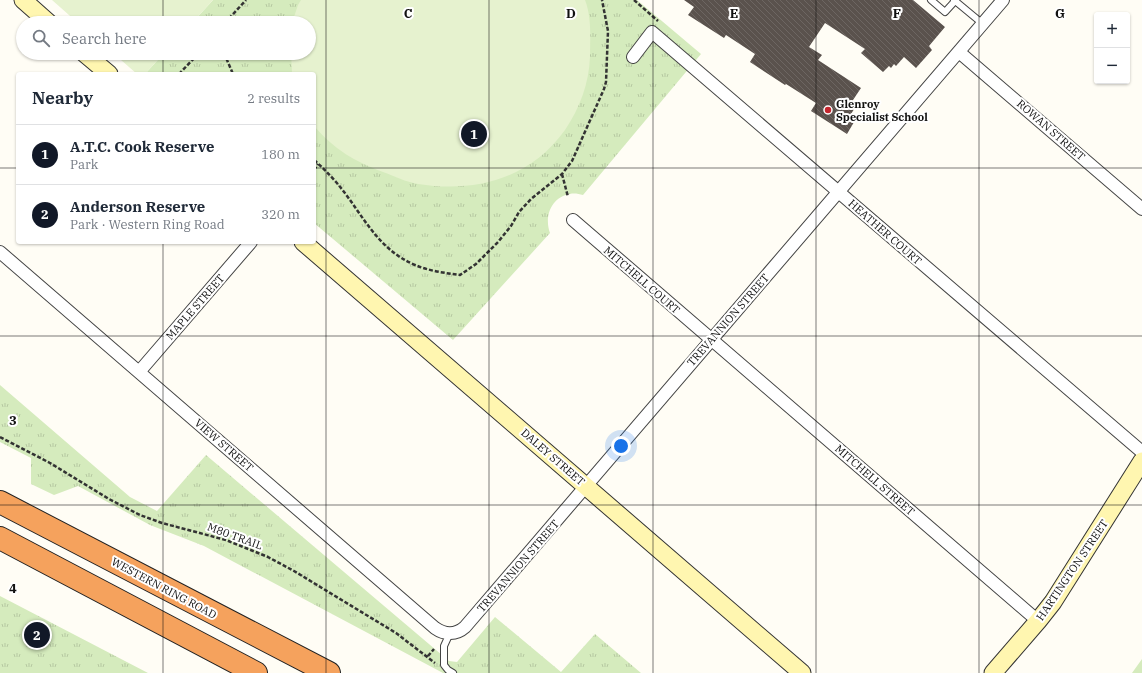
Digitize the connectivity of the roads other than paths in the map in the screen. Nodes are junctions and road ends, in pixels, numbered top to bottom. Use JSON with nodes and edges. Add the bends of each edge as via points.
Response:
{"nodes":[{"id":1,"x":23,"y":0,"type":"edge"},
{"id":2,"x":931,"y":0,"type":"edge"},
{"id":3,"x":954,"y":0,"type":"edge"},
{"id":4,"x":1003,"y":0,"type":"edge"},
{"id":5,"x":42,"y":16,"type":"edge"},
{"id":6,"x":983,"y":24,"type":"junction"},
{"id":7,"x":959,"y":52,"type":"junction"},
{"id":8,"x":633,"y":57,"type":"dead end"},
{"id":9,"x":92,"y":60,"type":"edge"},
{"id":10,"x":107,"y":72,"type":"edge"},
{"id":11,"x":838,"y":192,"type":"junction"},
{"id":12,"x":1142,"y":209,"type":"edge"},
{"id":13,"x":573,"y":220,"type":"dead end"},
{"id":14,"x":249,"y":244,"type":"edge"},
{"id":15,"x":305,"y":244,"type":"edge"},
{"id":16,"x":0,"y":252,"type":"edge"},
{"id":17,"x":712,"y":340,"type":"junction"},
{"id":18,"x":139,"y":372,"type":"junction"},
{"id":19,"x":1142,"y":452,"type":"edge"},
{"id":20,"x":1142,"y":461,"type":"edge"},
{"id":21,"x":586,"y":486,"type":"junction"},
{"id":22,"x":0,"y":502,"type":"edge"},
{"id":23,"x":0,"y":538,"type":"edge"},
{"id":24,"x":1038,"y":621,"type":"junction"},
{"id":25,"x":450,"y":633,"type":"junction"},
{"id":26,"x":452,"y":672,"type":"edge"},
{"id":27,"x":256,"y":673,"type":"edge"},
{"id":28,"x":329,"y":673,"type":"edge"},
{"id":29,"x":802,"y":673,"type":"edge"},
{"id":30,"x":994,"y":673,"type":"edge"}],
"edges":[{"from":1,"to":5,"type":"street"},
{"from":2,"to":3,"type":"lane","via":[[945,12]]},
{"from":3,"to":6,"type":"lane"},
{"from":4,"to":6,"type":"street","name":"TREVANNION STREET"},
{"from":6,"to":7,"type":"street","name":"TREVANNION STREET"},
{"from":7,"to":11,"type":"street","name":"TREVANNION STREET"},
{"from":7,"to":12,"type":"street","name":"ROWAN STREET"},
{"from":8,"to":11,"type":"street","name":"HEATHER COURT","via":[[652,32]]},
{"from":9,"to":10,"type":"street"},
{"from":11,"to":17,"type":"street","name":"TREVANNION STREET"},
{"from":11,"to":19,"type":"street","name":"HEATHER COURT"},
{"from":13,"to":17,"type":"street","name":"MITCHELL COURT"},
{"from":14,"to":18,"type":"street","name":"MAPLE STREET"},
{"from":15,"to":21,"type":"street","name":"DALEY STREET"},
{"from":16,"to":18,"type":"street","name":"VIEW STREET"},
{"from":17,"to":21,"type":"street","name":"TREVANNION STREET"},
{"from":17,"to":24,"type":"street","name":"MITCHELL STREET"},
{"from":18,"to":25,"type":"street","name":"VIEW STREET","via":[[435,628]]},
{"from":20,"to":24,"type":"street","name":"HARTINGTON STREET","via":[[1053,602]]},
{"from":21,"to":25,"type":"street","name":"TREVANNION STREET","via":[[465,627]]},
{"from":21,"to":29,"type":"street","name":"DALEY STREET"},
{"from":22,"to":28,"type":"highway","name":"WESTERN RING ROAD"},
{"from":23,"to":27,"type":"highway"},
{"from":24,"to":30,"type":"street","name":"HARTINGTON STREET"},
{"from":25,"to":26,"type":"lane","via":[[444,646],[445,666]]}]}
